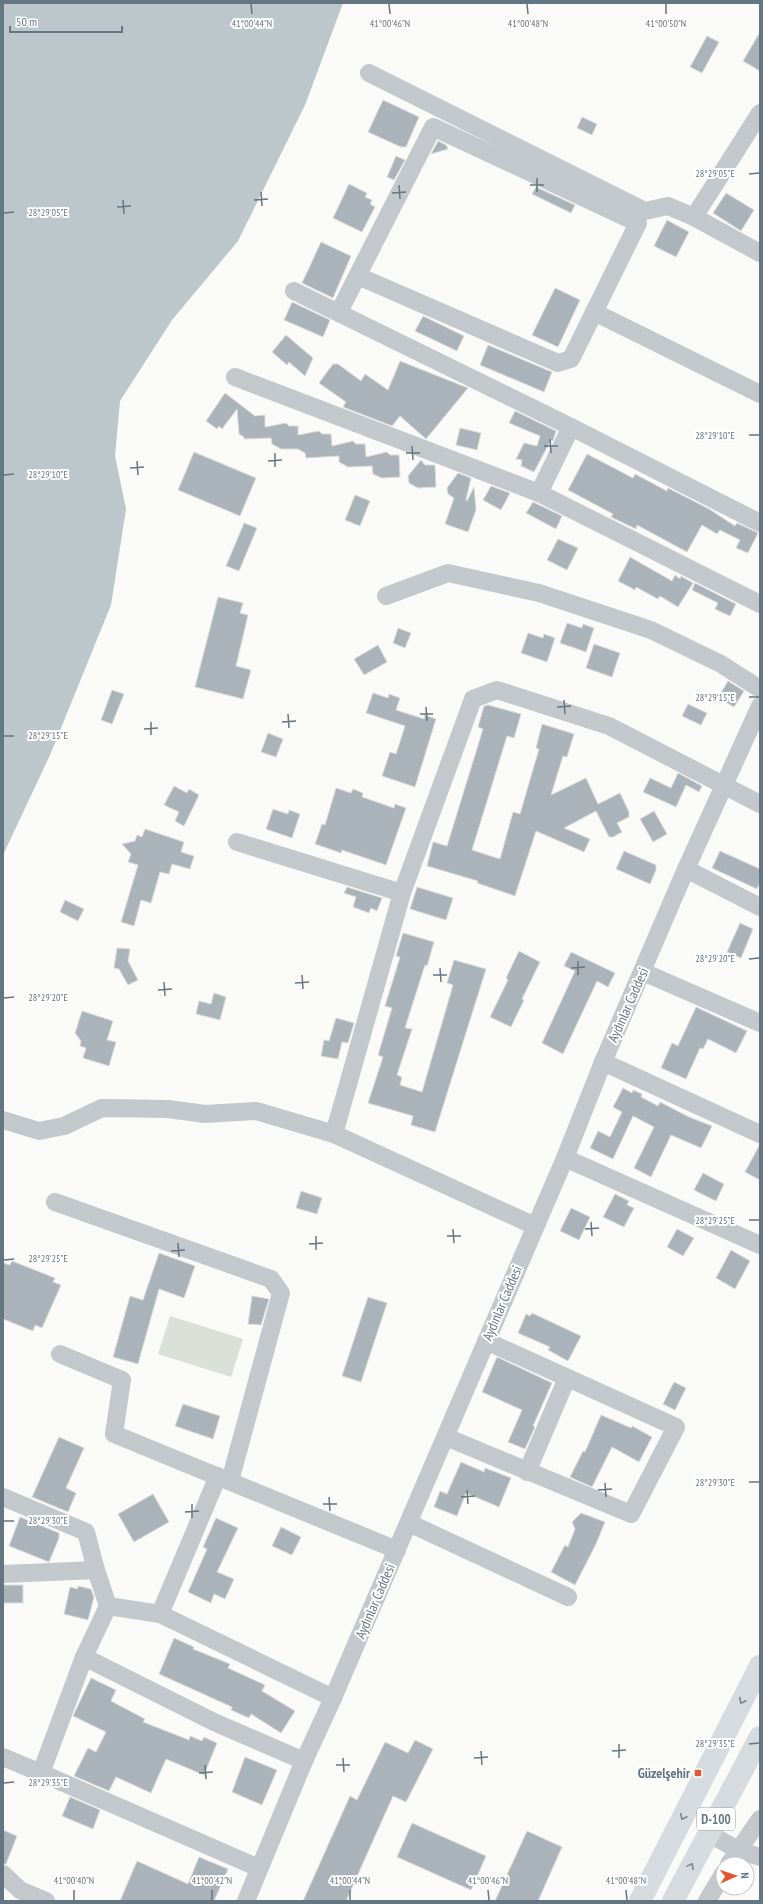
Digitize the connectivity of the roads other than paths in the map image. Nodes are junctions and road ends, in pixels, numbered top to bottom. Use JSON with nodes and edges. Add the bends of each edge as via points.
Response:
{"nodes":[{"id":1,"x":369,"y":73,"type":"dead end"},
{"id":2,"x":760,"y":113,"type":"edge"},
{"id":3,"x":694,"y":217,"type":"junction"},
{"id":4,"x":760,"y":253,"type":"edge"},
{"id":5,"x":358,"y":276,"type":"junction"},
{"id":6,"x":294,"y":290,"type":"dead end"},
{"id":7,"x":339,"y":312,"type":"junction"},
{"id":8,"x":594,"y":312,"type":"junction"},
{"id":9,"x":235,"y":378,"type":"dead end"},
{"id":10,"x":760,"y":394,"type":"edge"},
{"id":11,"x":571,"y":427,"type":"junction"},
{"id":12,"x":539,"y":493,"type":"junction"},
{"id":13,"x":760,"y":523,"type":"edge"},
{"id":14,"x":386,"y":596,"type":"dead end"},
{"id":15,"x":760,"y":604,"type":"edge"},
{"id":16,"x":760,"y":689,"type":"edge"},
{"id":17,"x":760,"y":706,"type":"edge"},
{"id":18,"x":724,"y":784,"type":"junction"},
{"id":19,"x":760,"y":804,"type":"edge"},
{"id":20,"x":237,"y":842,"type":"dead end"},
{"id":21,"x":686,"y":868,"type":"junction"},
{"id":22,"x":402,"y":893,"type":"junction"},
{"id":23,"x":760,"y":907,"type":"edge"},
{"id":24,"x":643,"y":972,"type":"junction"},
{"id":25,"x":760,"y":1023,"type":"edge"},
{"id":26,"x":603,"y":1062,"type":"junction"},
{"id":27,"x":3,"y":1120,"type":"edge"},
{"id":28,"x":334,"y":1134,"type":"junction"},
{"id":29,"x":760,"y":1134,"type":"edge"},
{"id":30,"x":565,"y":1158,"type":"junction"},
{"id":31,"x":55,"y":1202,"type":"dead end"},
{"id":32,"x":535,"y":1226,"type":"junction"},
{"id":33,"x":760,"y":1245,"type":"edge"},
{"id":34,"x":486,"y":1341,"type":"junction"},
{"id":35,"x":60,"y":1354,"type":"dead end"},
{"id":36,"x":567,"y":1378,"type":"junction"},
{"id":37,"x":446,"y":1437,"type":"junction"},
{"id":38,"x":528,"y":1472,"type":"junction"},
{"id":39,"x":224,"y":1478,"type":"junction"},
{"id":40,"x":3,"y":1497,"type":"edge"},
{"id":41,"x":409,"y":1523,"type":"junction"},
{"id":42,"x":397,"y":1550,"type":"junction"},
{"id":43,"x":96,"y":1570,"type":"junction"},
{"id":44,"x":3,"y":1574,"type":"edge"},
{"id":45,"x":568,"y":1597,"type":"dead end"},
{"id":46,"x":108,"y":1606,"type":"junction"},
{"id":47,"x":160,"y":1614,"type":"junction"},
{"id":48,"x":84,"y":1657,"type":"junction"},
{"id":49,"x":760,"y":1666,"type":"edge"},
{"id":50,"x":333,"y":1698,"type":"junction"},
{"id":51,"x":760,"y":1737,"type":"edge"},
{"id":52,"x":3,"y":1756,"type":"edge"},
{"id":53,"x":304,"y":1761,"type":"junction"},
{"id":54,"x":41,"y":1773,"type":"junction"},
{"id":55,"x":760,"y":1819,"type":"edge"},
{"id":56,"x":708,"y":1833,"type":"junction"},
{"id":57,"x":733,"y":1856,"type":"edge"},
{"id":58,"x":735,"y":1856,"type":"edge"},
{"id":59,"x":259,"y":1868,"type":"junction"},
{"id":60,"x":3,"y":1874,"type":"edge"},
{"id":61,"x":715,"y":1888,"type":"edge"},
{"id":62,"x":46,"y":1901,"type":"edge"},
{"id":63,"x":246,"y":1901,"type":"edge"},
{"id":64,"x":640,"y":1901,"type":"edge"},
{"id":65,"x":673,"y":1901,"type":"edge"},
{"id":66,"x":707,"y":1901,"type":"edge"}],
"edges":[{"from":1,"to":3,"type":"street","via":[[645,211],[668,206]]},
{"from":2,"to":3,"type":"street"},
{"from":3,"to":4,"type":"street"},
{"from":5,"to":7,"type":"street"},
{"from":5,"to":8,"type":"street","via":[[558,363],[571,359]]},
{"from":5,"to":8,"type":"street","via":[[433,127],[638,224]]},
{"from":6,"to":7,"type":"street"},
{"from":7,"to":11,"type":"street"},
{"from":8,"to":10,"type":"street"},
{"from":9,"to":12,"type":"street"},
{"from":11,"to":12,"type":"street"},
{"from":11,"to":13,"type":"street"},
{"from":12,"to":15,"type":"street"},
{"from":14,"to":16,"type":"street","via":[[448,573],[539,593],[651,630],[721,664]]},
{"from":17,"to":18,"type":"street","name":"Aydınlar Caddesi"},
{"from":18,"to":19,"type":"street"},
{"from":18,"to":21,"type":"street","name":"Aydınlar Caddesi"},
{"from":18,"to":22,"type":"street","via":[[609,726],[497,690],[473,699]]},
{"from":20,"to":22,"type":"street"},
{"from":21,"to":23,"type":"street"},
{"from":21,"to":24,"type":"street","name":"Aydınlar Caddesi"},
{"from":22,"to":28,"type":"street"},
{"from":24,"to":25,"type":"street"},
{"from":24,"to":26,"type":"street","name":"Aydınlar Caddesi"},
{"from":26,"to":29,"type":"street"},
{"from":26,"to":30,"type":"street","name":"Aydınlar Caddesi"},
{"from":27,"to":28,"type":"street","via":[[39,1131],[64,1126],[102,1108],[168,1109],[205,1114],[256,1112]]},
{"from":28,"to":32,"type":"street"},
{"from":30,"to":32,"type":"street","name":"Aydınlar Caddesi"},
{"from":30,"to":33,"type":"street"},
{"from":31,"to":39,"type":"street","via":[[271,1279],[281,1293]]},
{"from":32,"to":34,"type":"street","name":"Aydınlar Caddesi"},
{"from":34,"to":36,"type":"street"},
{"from":34,"to":37,"type":"street","name":"Aydınlar Caddesi"},
{"from":35,"to":39,"type":"street","via":[[122,1380],[114,1434]]},
{"from":36,"to":38,"type":"street"},
{"from":36,"to":38,"type":"street","via":[[676,1427],[631,1514]]},
{"from":37,"to":38,"type":"street"},
{"from":37,"to":41,"type":"street","name":"Aydınlar Caddesi"},
{"from":39,"to":42,"type":"street"},
{"from":39,"to":47,"type":"street"},
{"from":40,"to":43,"type":"street","via":[[86,1532]]},
{"from":41,"to":42,"type":"street","name":"Aydınlar Caddesi"},
{"from":41,"to":45,"type":"street"},
{"from":42,"to":50,"type":"street","name":"Aydınlar Caddesi"},
{"from":43,"to":44,"type":"street"},
{"from":43,"to":46,"type":"street"},
{"from":46,"to":47,"type":"street"},
{"from":46,"to":48,"type":"street"},
{"from":47,"to":50,"type":"street"},
{"from":48,"to":53,"type":"street","via":[[214,1722]]},
{"from":48,"to":54,"type":"street"},
{"from":49,"to":64,"type":"highway","number":"D-100","one_way":true},
{"from":50,"to":53,"type":"street","name":"Aydınlar Caddesi"},
{"from":51,"to":56,"type":"highway","number":"D-100"},
{"from":52,"to":54,"type":"street"},
{"from":53,"to":59,"type":"street","name":"Aydınlar Caddesi"},
{"from":54,"to":59,"type":"street"},
{"from":55,"to":58,"type":"street"},
{"from":56,"to":57,"type":"street"},
{"from":65,"to":56,"type":"highway","number":"D-100","one_way":true},
{"from":59,"to":63,"type":"street","name":"Aydınlar Caddesi"},
{"from":60,"to":62,"type":"street","via":[[20,1890]]},
{"from":61,"to":66,"type":"street"}]}
